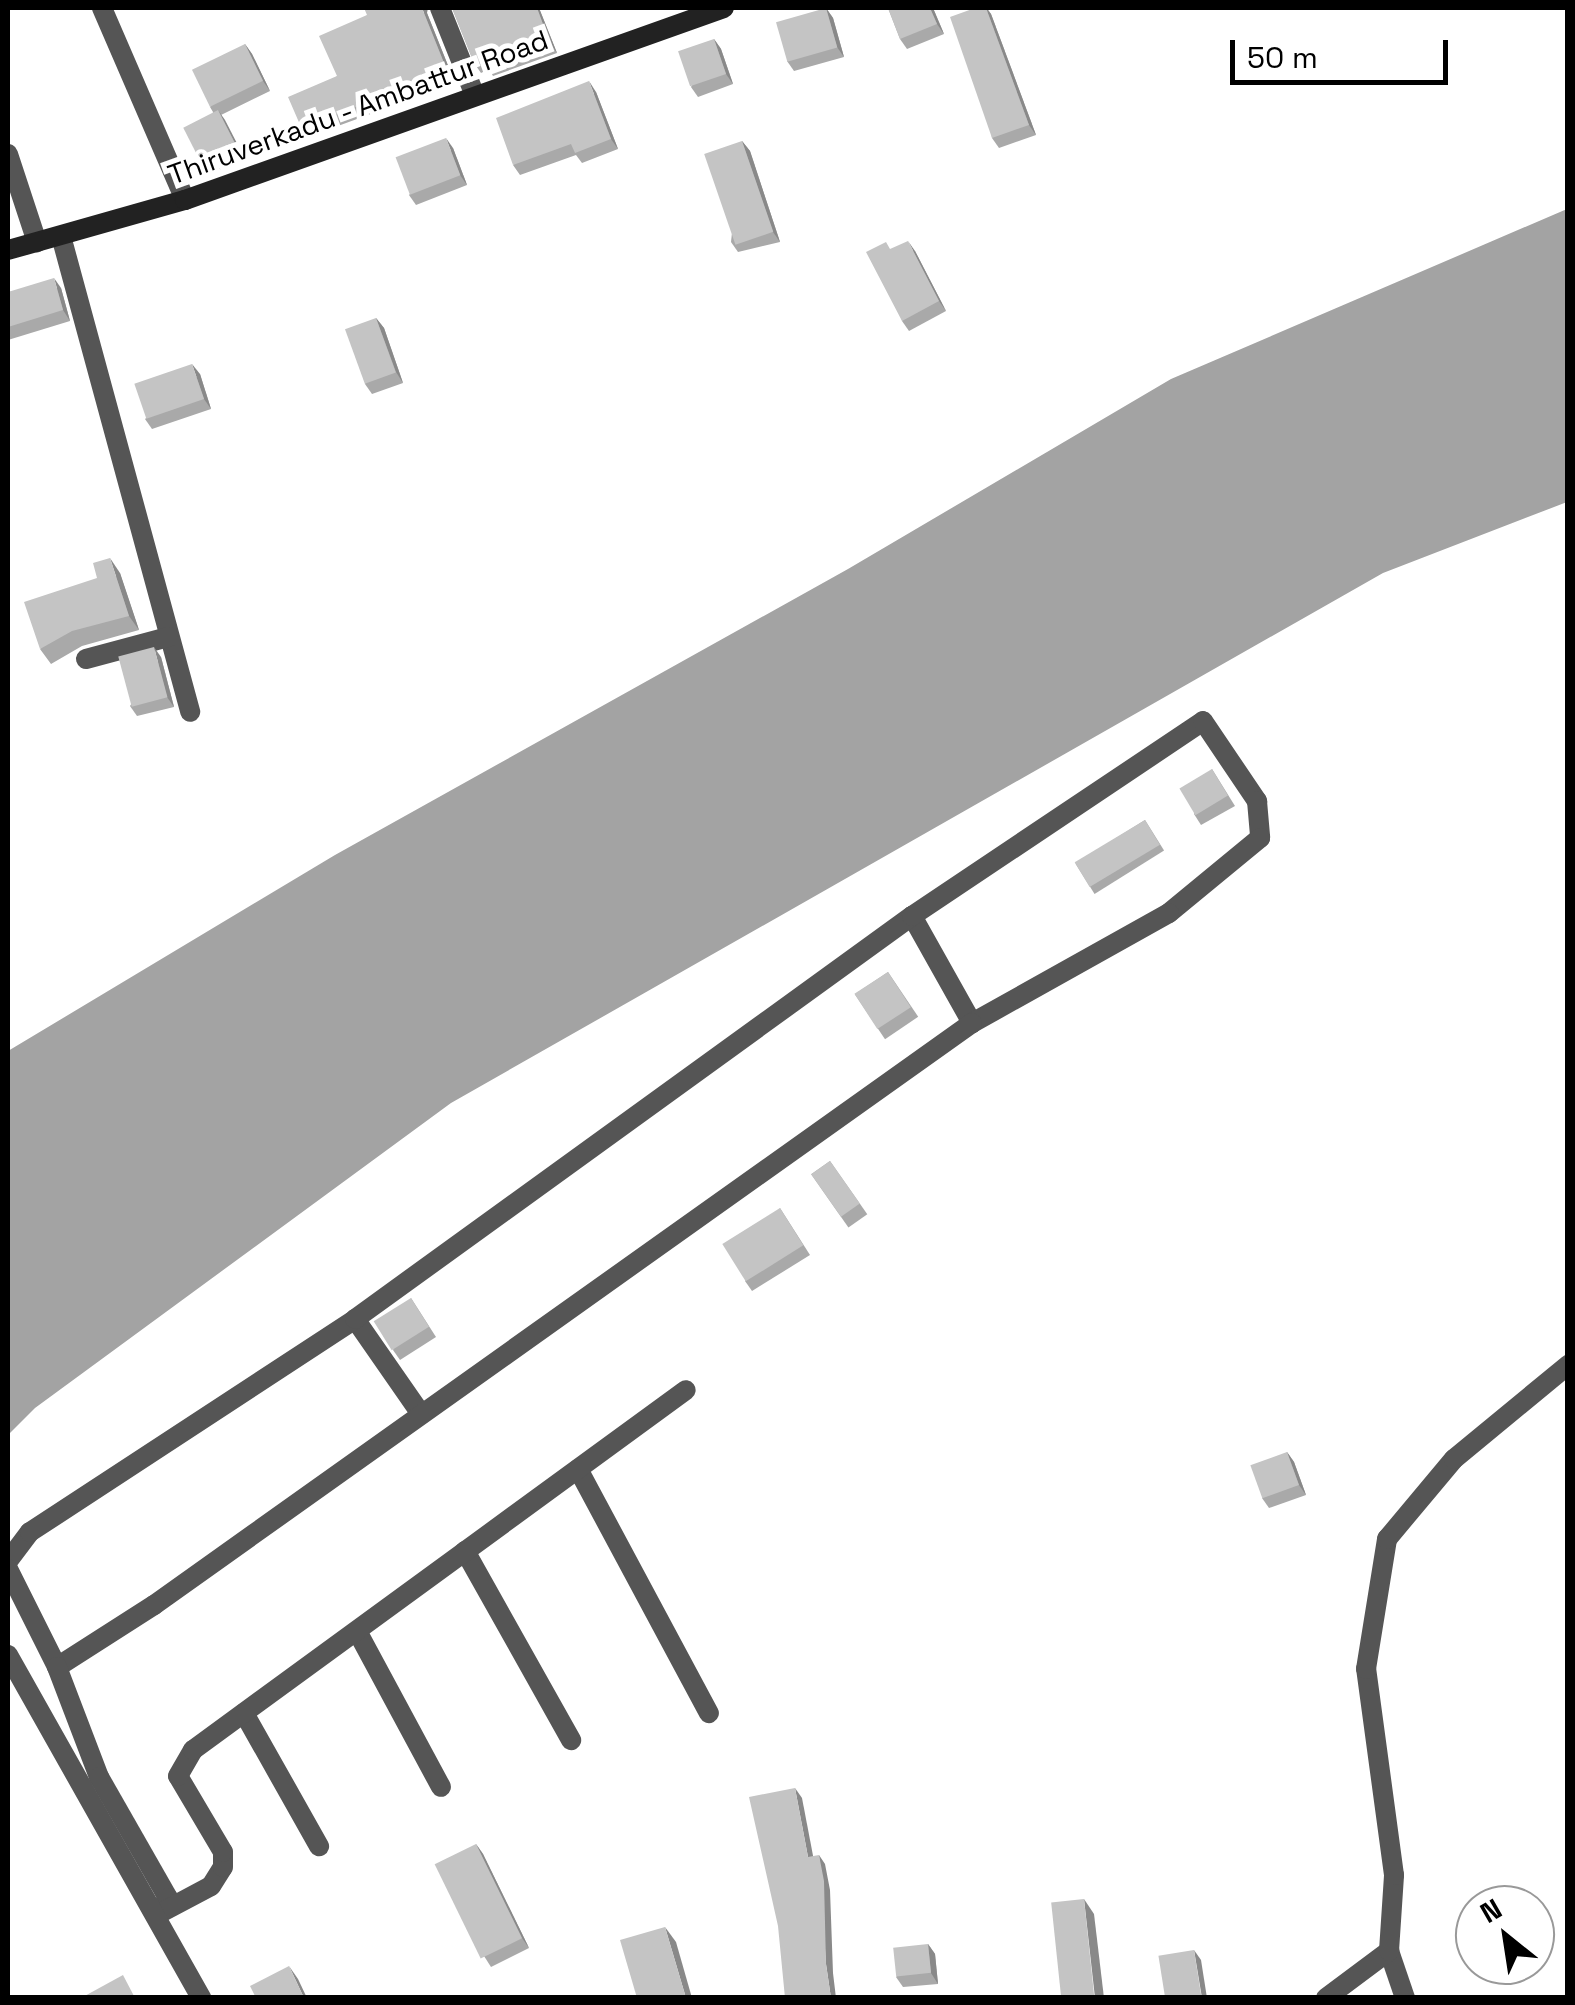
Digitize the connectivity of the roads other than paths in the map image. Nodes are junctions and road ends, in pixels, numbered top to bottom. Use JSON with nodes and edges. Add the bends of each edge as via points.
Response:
{"nodes":[{"id":1,"x":102,"y":8,"type":"edge"},
{"id":2,"x":440,"y":8,"type":"edge"},
{"id":3,"x":724,"y":8,"type":"edge"},
{"id":4,"x":474,"y":93,"type":"junction"},
{"id":5,"x":8,"y":154,"type":"edge"},
{"id":6,"x":185,"y":200,"type":"junction"},
{"id":7,"x":60,"y":236,"type":"junction"},
{"id":8,"x":36,"y":242,"type":"junction"},
{"id":9,"x":8,"y":250,"type":"edge"},
{"id":10,"x":168,"y":637,"type":"junction"},
{"id":11,"x":86,"y":659,"type":"dead end"},
{"id":12,"x":190,"y":712,"type":"dead end"},
{"id":13,"x":912,"y":916,"type":"junction"},
{"id":14,"x":972,"y":1023,"type":"junction"},
{"id":15,"x":355,"y":1319,"type":"junction"},
{"id":16,"x":1568,"y":1365,"type":"edge"},
{"id":17,"x":686,"y":1390,"type":"dead end"},
{"id":18,"x":421,"y":1414,"type":"junction"},
{"id":19,"x":578,"y":1469,"type":"junction"},
{"id":20,"x":465,"y":1551,"type":"junction"},
{"id":21,"x":8,"y":1561,"type":"edge"},
{"id":22,"x":8,"y":1569,"type":"edge"},
{"id":23,"x":357,"y":1630,"type":"junction"},
{"id":24,"x":8,"y":1654,"type":"edge"},
{"id":25,"x":57,"y":1667,"type":"junction"},
{"id":26,"x":244,"y":1713,"type":"junction"},
{"id":27,"x":709,"y":1713,"type":"dead end"},
{"id":28,"x":571,"y":1740,"type":"dead end"},
{"id":29,"x":441,"y":1787,"type":"dead end"},
{"id":30,"x":319,"y":1846,"type":"dead end"},
{"id":31,"x":158,"y":1913,"type":"junction"},
{"id":32,"x":1389,"y":1951,"type":"junction"},
{"id":33,"x":201,"y":1998,"type":"edge"},
{"id":34,"x":1326,"y":1998,"type":"edge"},
{"id":35,"x":1405,"y":1998,"type":"edge"}],
"edges":[{"from":1,"to":6,"type":"street"},
{"from":2,"to":4,"type":"street"},
{"from":3,"to":4,"type":"main road","name":"Thiruverkadu - Ambattur Road"},
{"from":4,"to":6,"type":"main road","name":"Thiruverkadu - Ambattur Road"},
{"from":5,"to":8,"type":"street"},
{"from":6,"to":7,"type":"main road","name":"Thiruverkadu - Ambattur Road"},
{"from":7,"to":8,"type":"main road","name":"Thiruverkadu - Ambattur Road"},
{"from":7,"to":10,"type":"street"},
{"from":8,"to":9,"type":"main road","name":"Thiruverkadu - Ambattur Road"},
{"from":10,"to":11,"type":"street"},
{"from":10,"to":12,"type":"street"},
{"from":13,"to":14,"type":"street"},
{"from":13,"to":14,"type":"street","via":[[1203,721],[1257,801],[1264,821],[1260,838],[1170,913]]},
{"from":13,"to":15,"type":"street"},
{"from":14,"to":18,"type":"street"},
{"from":15,"to":18,"type":"street"},
{"from":15,"to":21,"type":"street","via":[[30,1532]]},
{"from":16,"to":32,"type":"street","via":[[1454,1459],[1388,1539],[1366,1669],[1394,1876]]},
{"from":17,"to":19,"type":"street"},
{"from":18,"to":25,"type":"street"},
{"from":19,"to":20,"type":"street"},
{"from":19,"to":27,"type":"street"},
{"from":20,"to":23,"type":"street"},
{"from":20,"to":28,"type":"street"},
{"from":22,"to":25,"type":"street"},
{"from":23,"to":26,"type":"street"},
{"from":23,"to":29,"type":"street"},
{"from":24,"to":31,"type":"street"},
{"from":25,"to":31,"type":"street","via":[[99,1776],[168,1898]]},
{"from":26,"to":30,"type":"street"},
{"from":26,"to":31,"type":"street","via":[[193,1750],[178,1770],[223,1852],[222,1866],[211,1886]]},
{"from":31,"to":33,"type":"street"},
{"from":32,"to":34,"type":"street"},
{"from":32,"to":35,"type":"street"}]}
